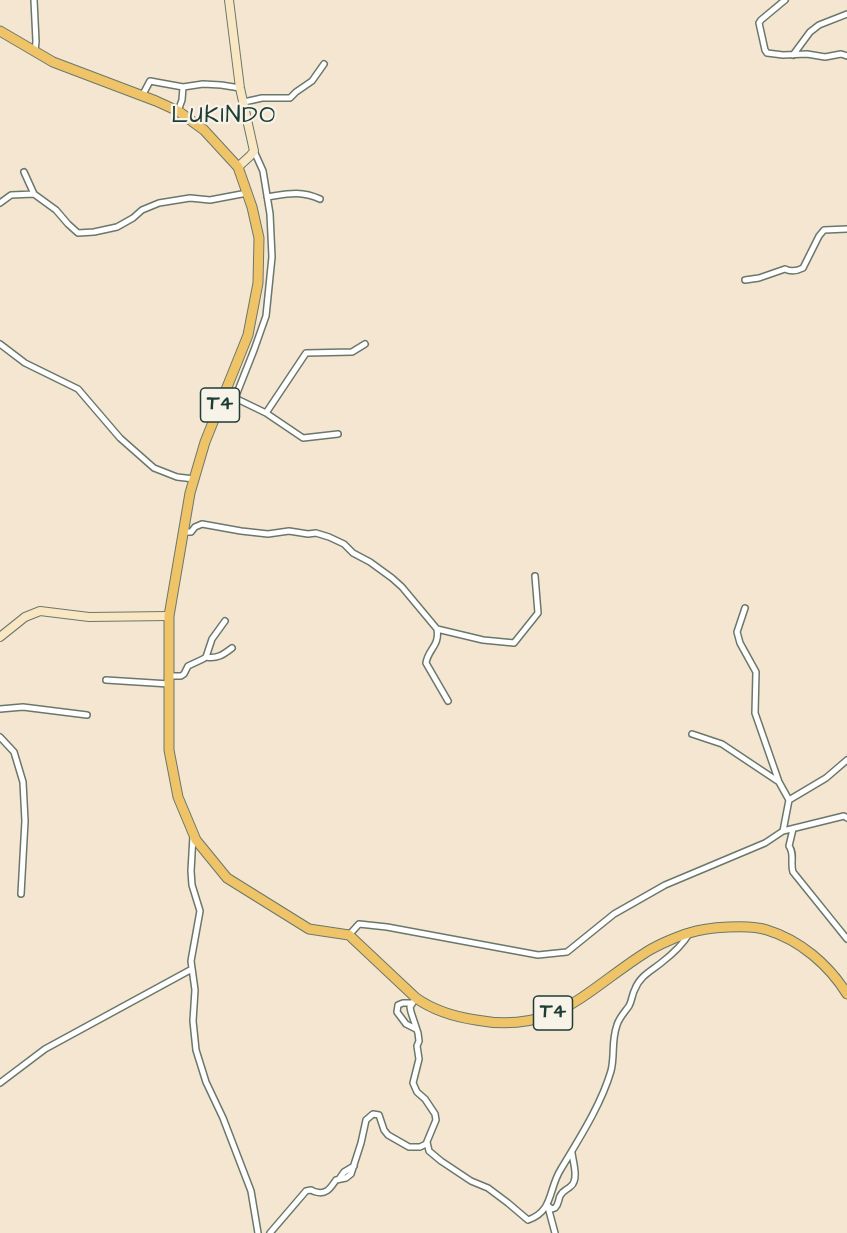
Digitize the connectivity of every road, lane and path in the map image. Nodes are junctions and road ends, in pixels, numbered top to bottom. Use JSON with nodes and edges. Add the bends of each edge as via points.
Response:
{"nodes":[{"id":1,"x":34,"y":0,"type":"edge"},
{"id":2,"x":229,"y":0,"type":"edge"},
{"id":3,"x":784,"y":0,"type":"edge"},
{"id":4,"x":847,"y":14,"type":"edge"},
{"id":5,"x":0,"y":31,"type":"edge"},
{"id":6,"x":35,"y":52,"type":"junction"},
{"id":7,"x":794,"y":55,"type":"junction"},
{"id":8,"x":847,"y":56,"type":"edge"},
{"id":9,"x":324,"y":64,"type":"dead end"},
{"id":10,"x":183,"y":87,"type":"junction"},
{"id":11,"x":240,"y":88,"type":"junction"},
{"id":12,"x":142,"y":96,"type":"junction"},
{"id":13,"x":244,"y":102,"type":"junction"},
{"id":14,"x":178,"y":111,"type":"junction"},
{"id":15,"x":254,"y":151,"type":"junction"},
{"id":16,"x":238,"y":167,"type":"junction"},
{"id":17,"x":24,"y":172,"type":"dead end"},
{"id":18,"x":34,"y":194,"type":"junction"},
{"id":19,"x":248,"y":194,"type":"junction"},
{"id":20,"x":267,"y":197,"type":"junction"},
{"id":21,"x":320,"y":199,"type":"dead end"},
{"id":22,"x":0,"y":203,"type":"edge"},
{"id":23,"x":847,"y":230,"type":"edge"},
{"id":24,"x":745,"y":280,"type":"dead end"},
{"id":25,"x":0,"y":344,"type":"edge"},
{"id":26,"x":365,"y":344,"type":"dead end"},
{"id":27,"x":235,"y":398,"type":"junction"},
{"id":28,"x":266,"y":413,"type":"junction"},
{"id":29,"x":217,"y":414,"type":"junction"},
{"id":30,"x":338,"y":434,"type":"dead end"},
{"id":31,"x":194,"y":479,"type":"junction"},
{"id":32,"x":183,"y":532,"type":"junction"},
{"id":33,"x":535,"y":576,"type":"dead end"},
{"id":34,"x":745,"y":608,"type":"dead end"},
{"id":35,"x":169,"y":616,"type":"junction"},
{"id":36,"x":225,"y":621,"type":"dead end"},
{"id":37,"x":437,"y":629,"type":"junction"},
{"id":38,"x":0,"y":637,"type":"edge"},
{"id":39,"x":232,"y":648,"type":"dead end"},
{"id":40,"x":206,"y":657,"type":"junction"},
{"id":41,"x":106,"y":680,"type":"dead end"},
{"id":42,"x":169,"y":680,"type":"junction"},
{"id":43,"x":448,"y":701,"type":"dead end"},
{"id":44,"x":0,"y":709,"type":"edge"},
{"id":45,"x":87,"y":715,"type":"dead end"},
{"id":46,"x":692,"y":734,"type":"dead end"},
{"id":47,"x":0,"y":737,"type":"edge"},
{"id":48,"x":847,"y":760,"type":"edge"},
{"id":49,"x":778,"y":782,"type":"junction"},
{"id":50,"x":789,"y":800,"type":"junction"},
{"id":51,"x":847,"y":818,"type":"edge"},
{"id":52,"x":793,"y":828,"type":"junction"},
{"id":53,"x":783,"y":831,"type":"junction"},
{"id":54,"x":193,"y":834,"type":"junction"},
{"id":55,"x":21,"y":894,"type":"dead end"},
{"id":56,"x":690,"y":932,"type":"junction"},
{"id":57,"x":349,"y":935,"type":"junction"},
{"id":58,"x":847,"y":939,"type":"edge"},
{"id":59,"x":192,"y":969,"type":"junction"},
{"id":60,"x":847,"y":994,"type":"edge"},
{"id":61,"x":414,"y":1001,"type":"junction"},
{"id":62,"x":416,"y":1029,"type":"junction"},
{"id":63,"x":0,"y":1083,"type":"edge"},
{"id":64,"x":427,"y":1142,"type":"junction"},
{"id":65,"x":572,"y":1153,"type":"junction"},
{"id":66,"x":548,"y":1206,"type":"junction"},
{"id":67,"x":258,"y":1233,"type":"edge"},
{"id":68,"x":270,"y":1233,"type":"edge"},
{"id":69,"x":555,"y":1233,"type":"edge"}],
"edges":[{"from":1,"to":6,"type":"street"},
{"from":2,"to":11,"type":"main road"},
{"from":3,"to":7,"type":"street","via":[[761,21],[760,28],[767,53]]},
{"from":4,"to":7,"type":"street","via":[[810,32]]},
{"from":5,"to":6,"type":"highway","number":"T4"},
{"from":6,"to":12,"type":"highway","number":"T4"},
{"from":7,"to":8,"type":"street"},
{"from":9,"to":13,"type":"street","via":[[312,81],[290,98]]},
{"from":10,"to":11,"type":"street","via":[[203,84]]},
{"from":10,"to":12,"type":"street","via":[[150,81]]},
{"from":10,"to":14,"type":"street"},
{"from":11,"to":13,"type":"main road"},
{"from":12,"to":14,"type":"highway","number":"T4"},
{"from":13,"to":15,"type":"main road"},
{"from":14,"to":16,"type":"highway","number":"T4","via":[[204,130]]},
{"from":15,"to":16,"type":"main road"},
{"from":15,"to":20,"type":"street","via":[[263,171]]},
{"from":16,"to":19,"type":"highway","number":"T4"},
{"from":17,"to":18,"type":"street"},
{"from":18,"to":19,"type":"street","via":[[78,233],[117,227],[159,202]]},
{"from":18,"to":22,"type":"street","via":[[11,195]]},
{"from":19,"to":29,"type":"highway","number":"T4","via":[[259,238],[258,283],[248,335]]},
{"from":20,"to":21,"type":"street","via":[[292,193]]},
{"from":20,"to":27,"type":"street","via":[[272,257],[266,316]]},
{"from":23,"to":24,"type":"street","via":[[824,230],[803,268]]},
{"from":25,"to":31,"type":"street","via":[[25,363],[78,389],[120,438],[154,468]]},
{"from":26,"to":28,"type":"street","via":[[351,352],[306,353]]},
{"from":27,"to":28,"type":"street"},
{"from":27,"to":29,"type":"street"},
{"from":28,"to":30,"type":"street","via":[[303,438]]},
{"from":29,"to":31,"type":"highway","number":"T4"},
{"from":31,"to":32,"type":"highway","number":"T4"},
{"from":32,"to":35,"type":"highway","number":"T4"},
{"from":32,"to":37,"type":"street","via":[[191,532],[202,524],[268,534],[289,531],[329,537],[392,578]]},
{"from":33,"to":37,"type":"street","via":[[538,613],[514,644]]},
{"from":34,"to":49,"type":"street","via":[[737,632],[756,672],[755,712]]},
{"from":35,"to":38,"type":"main road","via":[[89,617],[40,610]]},
{"from":35,"to":42,"type":"highway","number":"T4"},
{"from":36,"to":40,"type":"street","via":[[212,639]]},
{"from":37,"to":43,"type":"street","via":[[437,641],[426,663]]},
{"from":39,"to":40,"type":"street","via":[[216,658]]},
{"from":40,"to":42,"type":"street"},
{"from":41,"to":42,"type":"street"},
{"from":42,"to":54,"type":"highway","number":"T4","via":[[169,750],[178,797]]},
{"from":44,"to":45,"type":"street","via":[[23,707]]},
{"from":46,"to":49,"type":"street","via":[[722,744]]},
{"from":47,"to":55,"type":"street","via":[[14,752],[23,782]]},
{"from":48,"to":50,"type":"street"},
{"from":49,"to":50,"type":"street"},
{"from":50,"to":53,"type":"street"},
{"from":51,"to":52,"type":"street"},
{"from":52,"to":53,"type":"street"},
{"from":52,"to":58,"type":"street","via":[[789,846],[793,872]]},
{"from":53,"to":57,"type":"street","via":[[765,843],[665,885],[614,914],[567,952],[538,955],[359,924]]},
{"from":54,"to":57,"type":"highway","number":"T4","via":[[227,878],[309,929]]},
{"from":54,"to":59,"type":"street","via":[[191,878],[200,911]]},
{"from":56,"to":60,"type":"highway","number":"T4","via":[[734,927],[765,929],[799,944],[823,964]]},
{"from":56,"to":61,"type":"highway","number":"T4","via":[[649,950],[561,1011],[528,1022],[493,1024],[461,1018]]},
{"from":56,"to":65,"type":"street","via":[[635,987],[630,1005],[617,1023],[612,1040],[612,1068],[600,1100]]},
{"from":57,"to":61,"type":"highway","number":"T4"},
{"from":59,"to":63,"type":"street","via":[[45,1049]]},
{"from":59,"to":67,"type":"street","via":[[197,1057],[251,1191]]},
{"from":61,"to":62,"type":"street","via":[[410,1007]]},
{"from":61,"to":62,"type":"street","via":[[398,1005],[397,1012]]},
{"from":62,"to":64,"type":"street","via":[[419,1056],[414,1085],[436,1120]]},
{"from":64,"to":66,"type":"street","via":[[429,1151],[441,1161],[488,1188],[528,1220]]},
{"from":64,"to":68,"type":"street","via":[[423,1146],[407,1146],[388,1135],[379,1115],[373,1114],[366,1120],[348,1176],[335,1181],[323,1193],[306,1191]]},
{"from":65,"to":66,"type":"street","via":[[558,1173]]},
{"from":65,"to":66,"type":"street","via":[[573,1183],[565,1188],[555,1208]]},
{"from":66,"to":69,"type":"street"}]}
